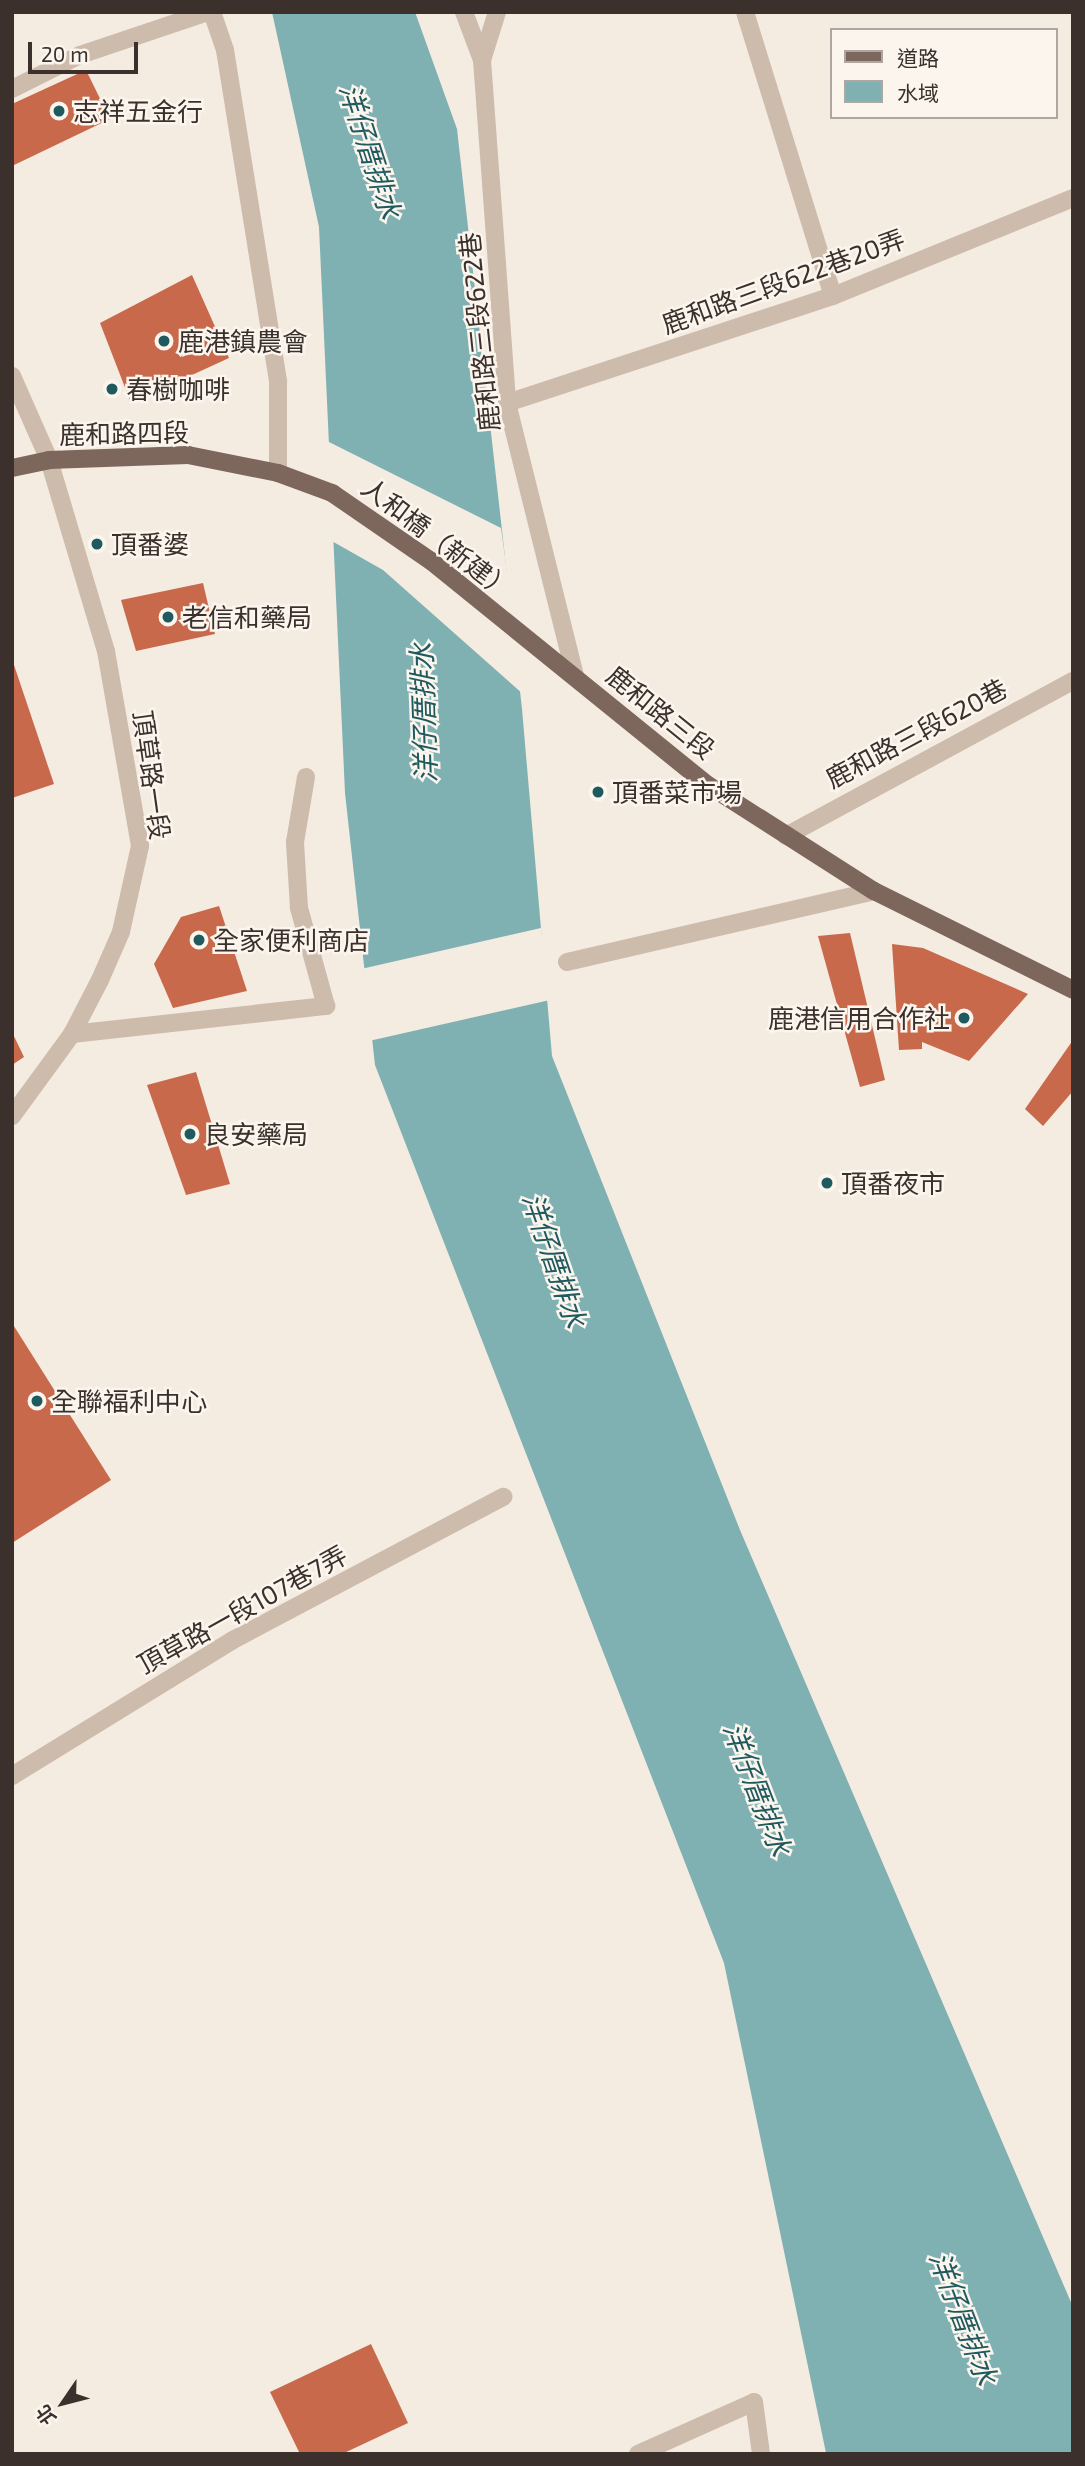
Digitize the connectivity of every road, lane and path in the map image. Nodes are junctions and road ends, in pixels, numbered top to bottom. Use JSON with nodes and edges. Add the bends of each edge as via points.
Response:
{"nodes":[{"id":1,"x":210,"y":12,"type":"edge"},
{"id":2,"x":464,"y":12,"type":"edge"},
{"id":3,"x":497,"y":12,"type":"edge"},
{"id":4,"x":745,"y":12,"type":"edge"},
{"id":5,"x":482,"y":60,"type":"junction"},
{"id":6,"x":12,"y":89,"type":"edge"},
{"id":7,"x":1073,"y":198,"type":"edge"},
{"id":8,"x":833,"y":296,"type":"junction"},
{"id":9,"x":12,"y":376,"type":"edge"},
{"id":10,"x":507,"y":403,"type":"junction"},
{"id":11,"x":49,"y":460,"type":"junction"},
{"id":12,"x":12,"y":468,"type":"edge"},
{"id":13,"x":278,"y":473,"type":"junction"},
{"id":14,"x":524,"y":636,"type":"joint"},
{"id":15,"x":575,"y":676,"type":"junction"},
{"id":16,"x":1073,"y":681,"type":"edge"},
{"id":17,"x":306,"y":778,"type":"dead end"},
{"id":18,"x":786,"y":836,"type":"junction"},
{"id":19,"x":874,"y":891,"type":"junction"},
{"id":20,"x":567,"y":962,"type":"dead end"},
{"id":21,"x":1073,"y":990,"type":"edge"},
{"id":22,"x":72,"y":1034,"type":"junction"},
{"id":23,"x":12,"y":1116,"type":"edge"},
{"id":24,"x":503,"y":1497,"type":"dead end"},
{"id":25,"x":12,"y":1776,"type":"edge"},
{"id":26,"x":638,"y":2454,"type":"edge"},
{"id":27,"x":761,"y":2454,"type":"edge"}],
"edges":[{"from":1,"to":6,"type":"street","via":[[80,55]]},
{"from":1,"to":13,"type":"street","via":[[225,50],[278,382]]},
{"from":2,"to":5,"type":"street"},
{"from":3,"to":5,"type":"street"},
{"from":4,"to":8,"type":"street"},
{"from":5,"to":10,"type":"street","name":"鹿和路三段622巷"},
{"from":7,"to":8,"type":"street","name":"鹿和路三段622巷20弄"},
{"from":8,"to":10,"type":"street","name":"鹿和路三段622巷20弄"},
{"from":9,"to":11,"type":"street","name":"頂草路一段"},
{"from":10,"to":15,"type":"street","name":"鹿和路三段622巷"},
{"from":11,"to":12,"type":"main road","name":"鹿和路四段"},
{"from":11,"to":13,"type":"main road","name":"鹿和路四段","via":[[188,455]]},
{"from":11,"to":22,"type":"street","name":"頂草路一段","via":[[106,651],[140,846],[121,932]]},
{"from":13,"to":14,"type":"main road","name":"人和橋（新建）","via":[[332,493],[379,521]]},
{"from":14,"to":15,"type":"main road","name":"鹿和路三段"},
{"from":15,"to":18,"type":"main road","name":"鹿和路三段","via":[[708,785]]},
{"from":16,"to":18,"type":"street","name":"鹿和路三段620巷"},
{"from":17,"to":22,"type":"street","via":[[295,842],[299,908],[326,1006]]},
{"from":18,"to":19,"type":"main road","name":"鹿和路三段"},
{"from":19,"to":20,"type":"street"},
{"from":19,"to":21,"type":"main road","name":"鹿和路三段"},
{"from":22,"to":23,"type":"street","name":"頂草路一段"},
{"from":24,"to":25,"type":"street","name":"頂草路一段107巷7弄","via":[[233,1640]]},
{"from":26,"to":27,"type":"street","via":[[754,2402]]}]}
